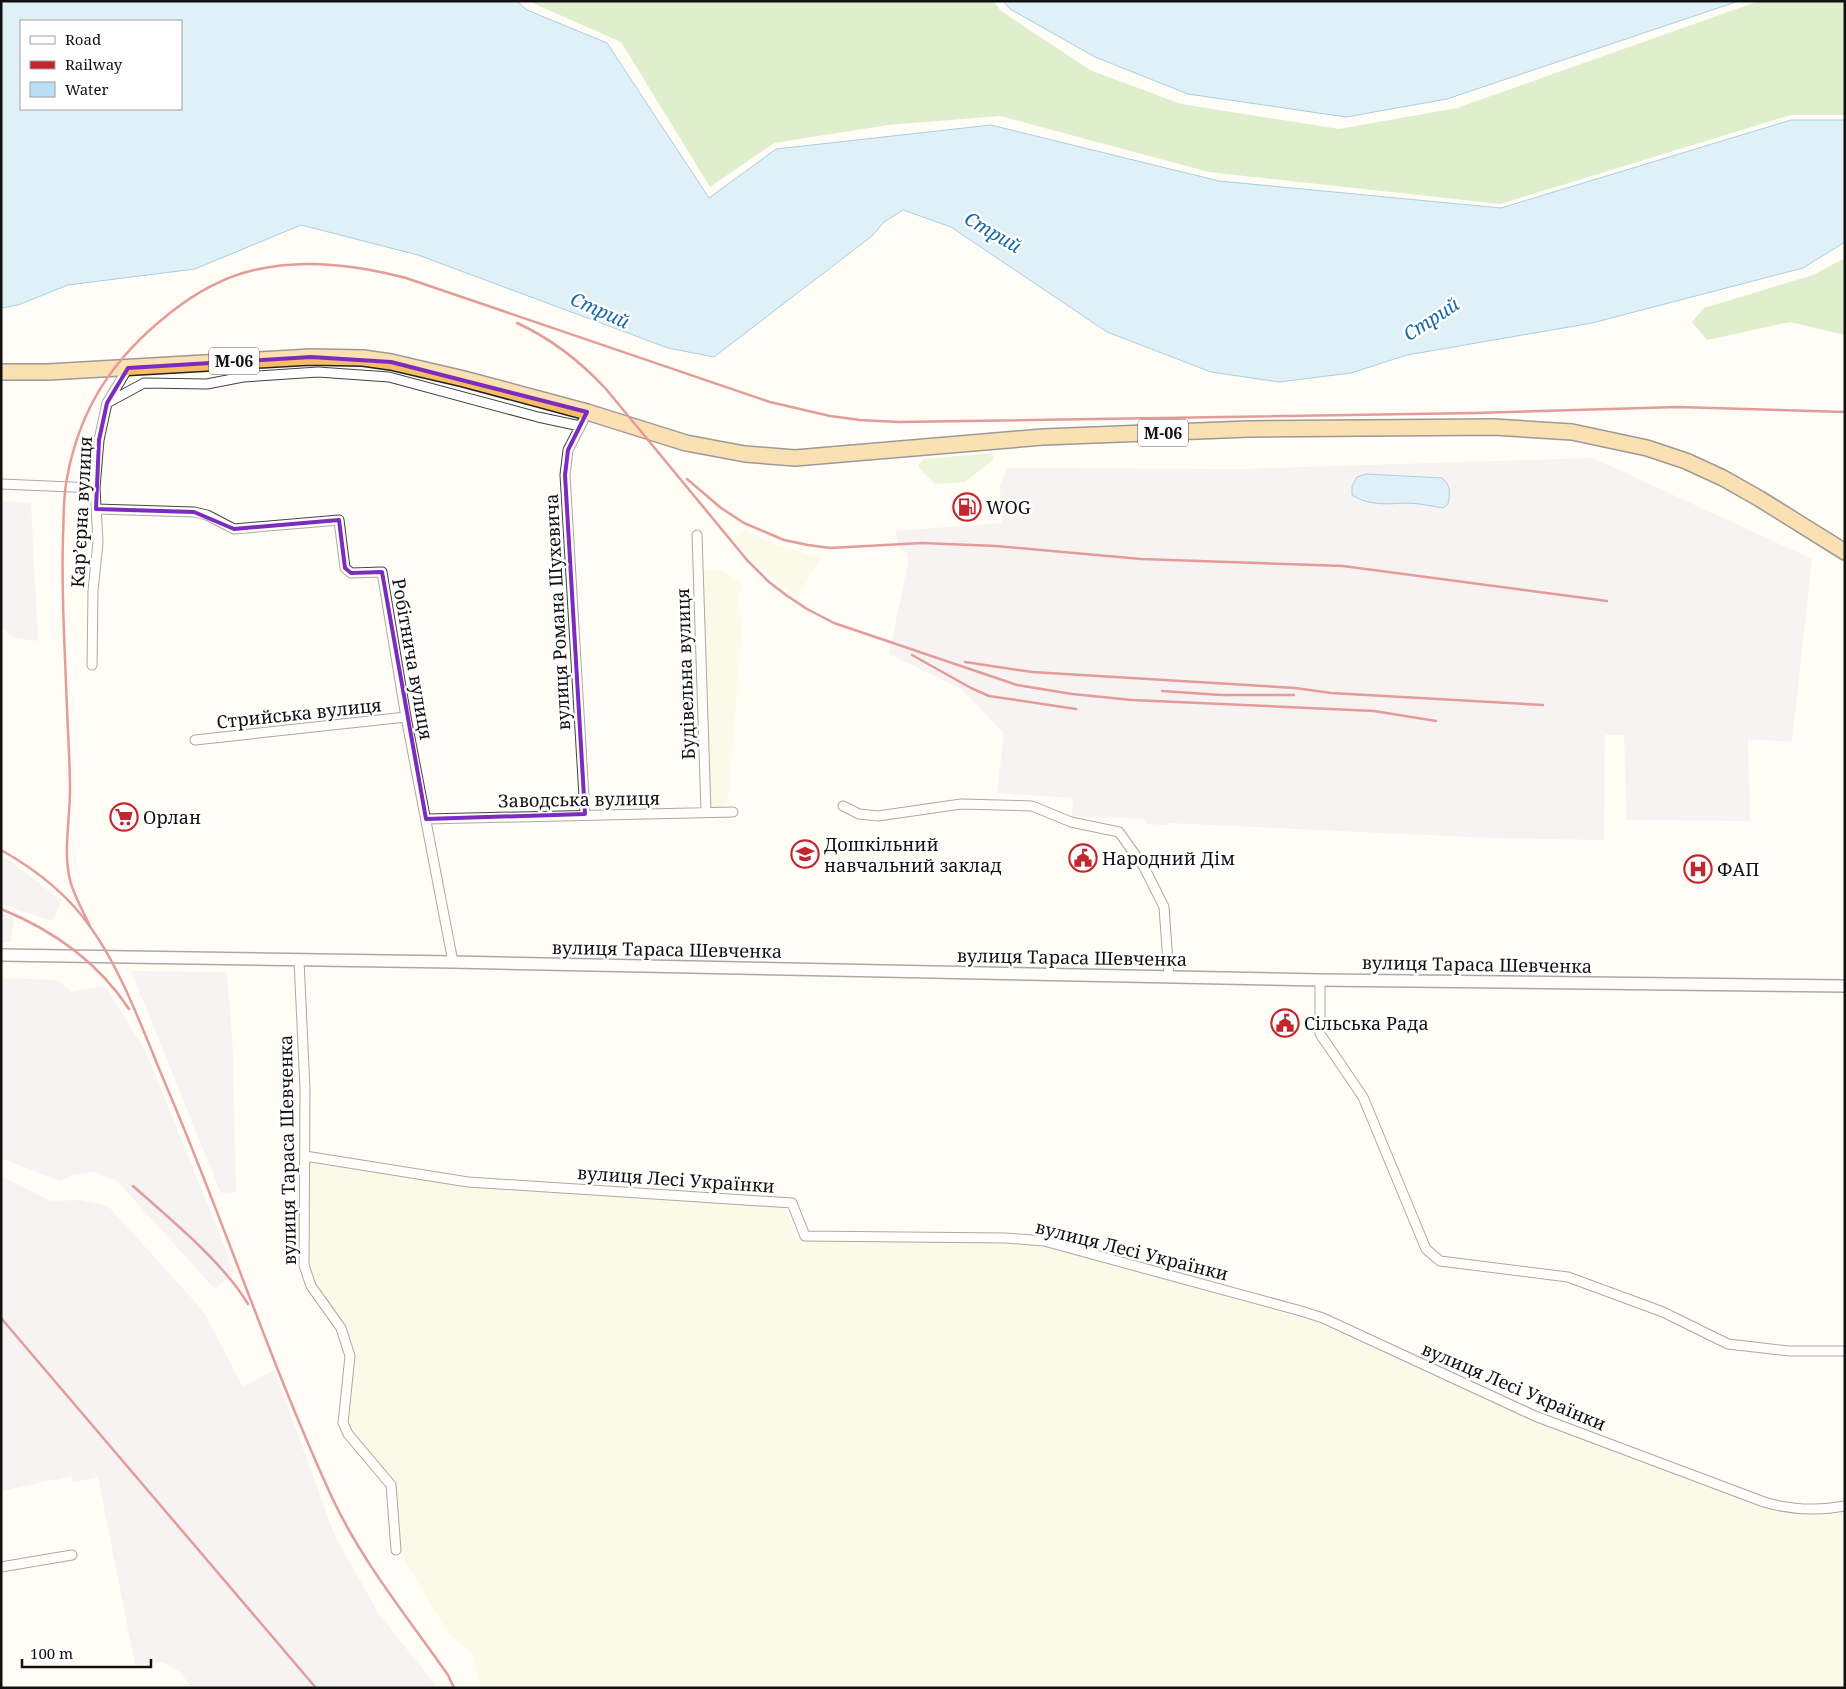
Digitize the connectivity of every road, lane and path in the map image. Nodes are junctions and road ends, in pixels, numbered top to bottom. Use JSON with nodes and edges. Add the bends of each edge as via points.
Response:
{"nodes":[{"id":1,"x":128,"y":368,"type":"junction"},
{"id":2,"x":1,"y":372,"type":"edge"},
{"id":3,"x":107,"y":403,"type":"junction"},
{"id":4,"x":587,"y":412,"type":"junction"},
{"id":5,"x":580,"y":426,"type":"junction"},
{"id":6,"x":1,"y":484,"type":"edge"},
{"id":7,"x":96,"y":488,"type":"junction"},
{"id":8,"x":96,"y":509,"type":"junction"},
{"id":9,"x":697,"y":535,"type":"dead end"},
{"id":10,"x":1845,"y":552,"type":"edge"},
{"id":11,"x":92,"y":665,"type":"dead end"},
{"id":12,"x":406,"y":717,"type":"junction"},
{"id":13,"x":195,"y":740,"type":"dead end"},
{"id":14,"x":843,"y":806,"type":"dead end"},
{"id":15,"x":706,"y":812,"type":"junction"},
{"id":16,"x":733,"y":812,"type":"dead end"},
{"id":17,"x":586,"y":814,"type":"junction"},
{"id":18,"x":426,"y":819,"type":"junction"},
{"id":19,"x":1,"y":955,"type":"edge"},
{"id":20,"x":299,"y":960,"type":"junction"},
{"id":21,"x":453,"y":962,"type":"junction"},
{"id":22,"x":1169,"y":976,"type":"junction"},
{"id":23,"x":1320,"y":980,"type":"junction"},
{"id":24,"x":1845,"y":986,"type":"edge"},
{"id":25,"x":305,"y":1156,"type":"junction"},
{"id":26,"x":1845,"y":1351,"type":"edge"},
{"id":27,"x":1845,"y":1506,"type":"edge"},
{"id":28,"x":396,"y":1550,"type":"dead end"},
{"id":29,"x":72,"y":1555,"type":"dead end"},
{"id":30,"x":1,"y":1567,"type":"edge"}],
"edges":[{"from":1,"to":2,"type":"highway","number":"М-06"},
{"from":1,"to":3,"type":"street","name":"Карʼєрна вулиця"},
{"from":1,"to":4,"type":"highway","number":"М-06","via":[[302,358],[363,358],[438,372]]},
{"from":3,"to":5,"type":"street","via":[[144,383],[207,384],[243,377],[318,372],[388,377]]},
{"from":3,"to":7,"type":"street","name":"Карʼєрна вулиця","via":[[99,440]]},
{"from":4,"to":5,"type":"street","name":"вулиця Романа Шухевича"},
{"from":4,"to":10,"type":"highway","number":"М-06","via":[[686,443],[745,454],[795,458],[1044,437],[1249,429],[1494,427],[1572,432],[1647,448],[1686,461],[1760,499]]},
{"from":5,"to":17,"type":"street","name":"вулиця Романа Шухевича","via":[[568,450],[565,475]]},
{"from":6,"to":7,"type":"street"},
{"from":7,"to":8,"type":"street","name":"Карʼєрна вулиця"},
{"from":8,"to":11,"type":"street","name":"Карʼєрна вулиця","via":[[98,542],[93,591]]},
{"from":8,"to":12,"type":"street","name":"Робітнича вулиця","via":[[194,512],[234,529],[339,520],[345,568],[351,573],[382,572]]},
{"from":9,"to":15,"type":"street","name":"Будівельна вулиця"},
{"from":12,"to":13,"type":"street","name":"Стрийська вулиця"},
{"from":12,"to":18,"type":"street","name":"Робітнича вулиця"},
{"from":14,"to":22,"type":"street","via":[[859,814],[878,816],[961,804],[1032,806],[1071,822],[1120,832],[1144,867],[1164,907]]},
{"from":15,"to":16,"type":"street","name":"Заводська вулиця"},
{"from":15,"to":17,"type":"street","name":"Заводська вулиця"},
{"from":17,"to":18,"type":"street","name":"Заводська вулиця"},
{"from":18,"to":21,"type":"street","name":"Робітнича вулиця"},
{"from":19,"to":20,"type":"street","name":"вулиця Тараса Шевченка"},
{"from":20,"to":21,"type":"street","name":"вулиця Тараса Шевченка"},
{"from":20,"to":25,"type":"street","name":"вулиця Тараса Шевченка"},
{"from":21,"to":22,"type":"street","name":"вулиця Тараса Шевченка"},
{"from":22,"to":23,"type":"street","name":"вулиця Тараса Шевченка"},
{"from":23,"to":24,"type":"street","name":"вулиця Тараса Шевченка"},
{"from":23,"to":26,"type":"street","via":[[1320,1034],[1363,1097],[1426,1249],[1440,1261],[1568,1277],[1663,1312],[1728,1344],[1789,1351]]},
{"from":25,"to":27,"type":"street","name":"вулиця Лесі Українки","via":[[468,1182],[792,1203],[805,1236],[1044,1241],[1323,1318],[1535,1416],[1764,1502],[1813,1509]]},
{"from":25,"to":28,"type":"street","name":"вулиця Тараса Шевченка","via":[[304,1265],[311,1286],[341,1328],[350,1356],[343,1424],[391,1485]]},
{"from":29,"to":30,"type":"street"}]}
